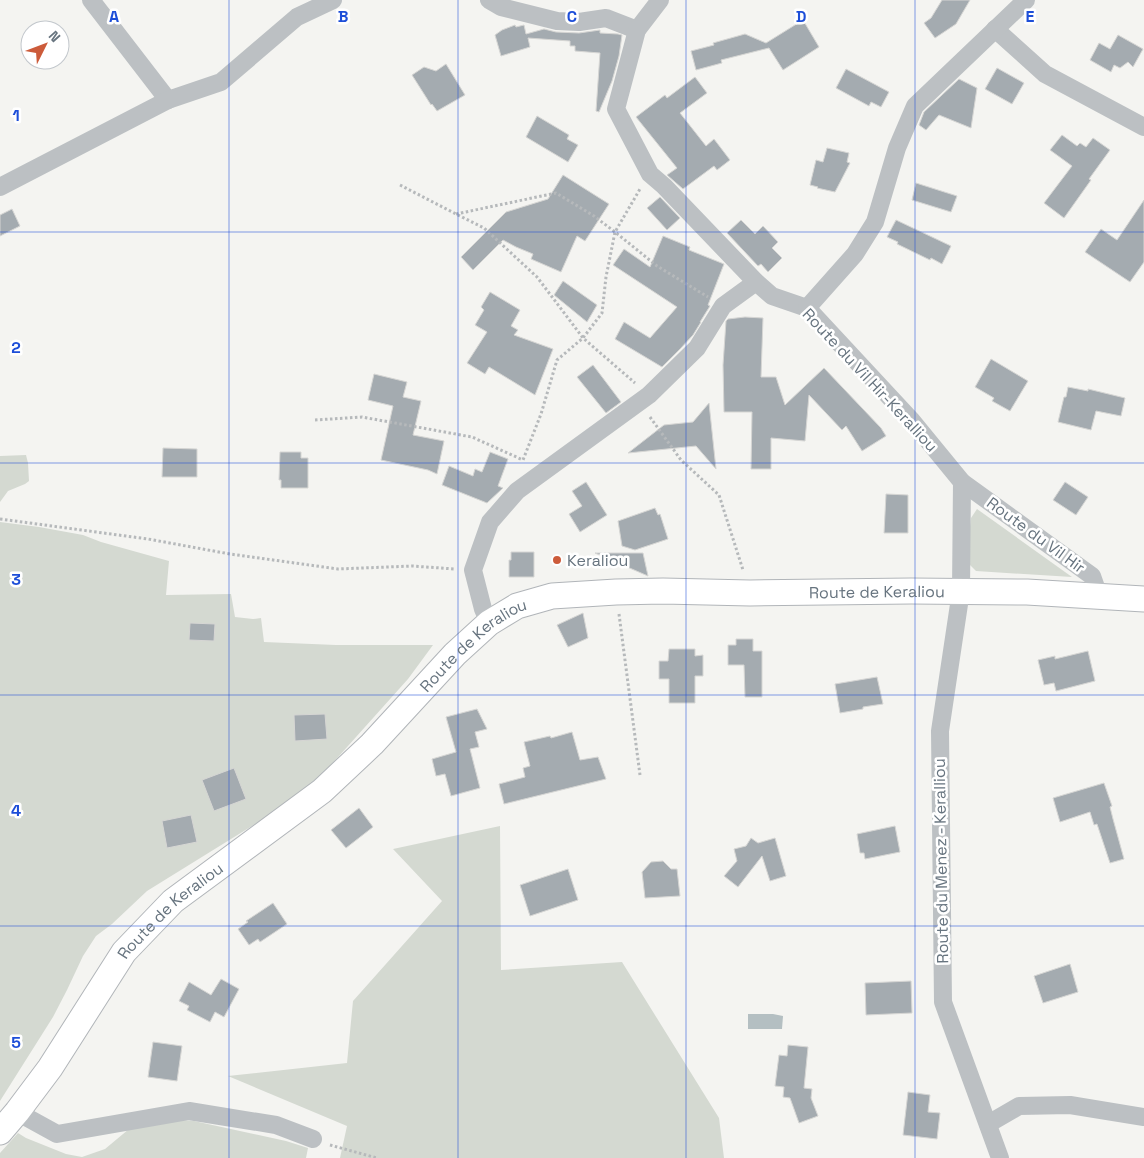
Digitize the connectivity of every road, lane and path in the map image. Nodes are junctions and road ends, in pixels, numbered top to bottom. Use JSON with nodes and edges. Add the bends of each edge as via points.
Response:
{"nodes":[{"id":1,"x":91,"y":0,"type":"edge"},
{"id":2,"x":333,"y":0,"type":"edge"},
{"id":3,"x":489,"y":0,"type":"edge"},
{"id":4,"x":660,"y":0,"type":"edge"},
{"id":5,"x":1026,"y":0,"type":"edge"},
{"id":6,"x":995,"y":29,"type":"junction"},
{"id":7,"x":637,"y":30,"type":"junction"},
{"id":8,"x":168,"y":100,"type":"junction"},
{"id":9,"x":1144,"y":127,"type":"edge"},
{"id":10,"x":650,"y":174,"type":"junction"},
{"id":11,"x":400,"y":184,"type":"dead end"},
{"id":12,"x":0,"y":186,"type":"edge"},
{"id":13,"x":456,"y":214,"type":"junction"},
{"id":14,"x":615,"y":232,"type":"junction"},
{"id":15,"x":756,"y":282,"type":"junction"},
{"id":16,"x":723,"y":306,"type":"junction"},
{"id":17,"x":807,"y":308,"type":"junction"},
{"id":18,"x":583,"y":338,"type":"junction"},
{"id":19,"x":649,"y":395,"type":"junction"},
{"id":20,"x":314,"y":420,"type":"dead end"},
{"id":21,"x":962,"y":482,"type":"junction"},
{"id":22,"x":0,"y":519,"type":"edge"},
{"id":23,"x":472,"y":570,"type":"junction"},
{"id":24,"x":961,"y":591,"type":"junction"},
{"id":25,"x":616,"y":592,"type":"junction"},
{"id":26,"x":750,"y":594,"type":"junction"},
{"id":27,"x":1099,"y":596,"type":"junction"},
{"id":28,"x":1144,"y":599,"type":"edge"},
{"id":29,"x":489,"y":623,"type":"junction"},
{"id":30,"x":640,"y":775,"type":"dead end"},
{"id":31,"x":17,"y":1112,"type":"junction"},
{"id":32,"x":1144,"y":1117,"type":"edge"},
{"id":33,"x":988,"y":1124,"type":"junction"},
{"id":34,"x":0,"y":1132,"type":"edge"},
{"id":35,"x":313,"y":1140,"type":"joint"},
{"id":36,"x":377,"y":1158,"type":"edge"},
{"id":37,"x":1000,"y":1158,"type":"edge"}],
"edges":[{"from":1,"to":8,"type":"street"},
{"from":2,"to":8,"type":"street","via":[[297,17],[221,82]]},
{"from":3,"to":7,"type":"street","via":[[502,8],[557,21],[606,18]]},
{"from":4,"to":7,"type":"street","name":"Route du Vil Hir-Keralliou"},
{"from":5,"to":6,"type":"street"},
{"from":6,"to":9,"type":"street","via":[[1045,74]]},
{"from":6,"to":17,"type":"street","via":[[915,106],[897,148],[875,222],[856,254]]},
{"from":7,"to":10,"type":"street","name":"Route du Vil Hir-Keralliou","via":[[616,109]]},
{"from":8,"to":12,"type":"street"},
{"from":10,"to":14,"type":"path"},
{"from":10,"to":15,"type":"street","name":"Route du Vil Hir-Keralliou"},
{"from":11,"to":13,"type":"path"},
{"from":13,"to":14,"type":"path","via":[[556,193]]},
{"from":13,"to":18,"type":"path","via":[[484,228],[537,277]]},
{"from":14,"to":16,"type":"path","via":[[657,266]]},
{"from":14,"to":18,"type":"path","via":[[602,312]]},
{"from":15,"to":16,"type":"street"},
{"from":15,"to":17,"type":"street","name":"Route du Vil Hir-Keralliou","via":[[772,296]]},
{"from":16,"to":19,"type":"street","via":[[697,348]]},
{"from":17,"to":21,"type":"street","name":"Route du Vil Hir-Keralliou","via":[[912,421]]},
{"from":18,"to":19,"type":"path"},
{"from":18,"to":20,"type":"path","via":[[557,360],[523,460],[472,437],[362,417]]},
{"from":19,"to":23,"type":"street","via":[[517,491],[490,522]]},
{"from":19,"to":26,"type":"path","via":[[647,413],[681,460],[719,495]]},
{"from":21,"to":24,"type":"street","name":"Route du Menez - Keralliou"},
{"from":21,"to":27,"type":"street","name":"Route du Vil Hir","via":[[1092,576]]},
{"from":22,"to":23,"type":"path","via":[[338,569],[412,566]]},
{"from":23,"to":29,"type":"street"},
{"from":24,"to":26,"type":"street","name":"Route de Keraliou"},
{"from":24,"to":27,"type":"street","name":"Route de Keraliou"},
{"from":24,"to":33,"type":"street","name":"Route du Menez - Keralliou","via":[[940,731],[944,1002]]},
{"from":25,"to":26,"type":"street","name":"Route de Keraliou"},
{"from":25,"to":29,"type":"street","name":"Route de Keraliou","via":[[552,596],[517,606]]},
{"from":25,"to":30,"type":"path"},
{"from":27,"to":28,"type":"street","name":"Route de Keraliou"},
{"from":29,"to":31,"type":"street","name":"Route de Keraliou","via":[[322,791],[180,896],[124,952],[50,1068]]},
{"from":31,"to":34,"type":"street","name":"Route de Keraliou"},
{"from":31,"to":35,"type":"street","via":[[57,1134],[189,1111],[276,1125]]},
{"from":32,"to":33,"type":"street","via":[[1070,1105],[1019,1106]]},
{"from":33,"to":37,"type":"street","name":"Route du Menez - Keralliou"},
{"from":35,"to":36,"type":"path"}]}
